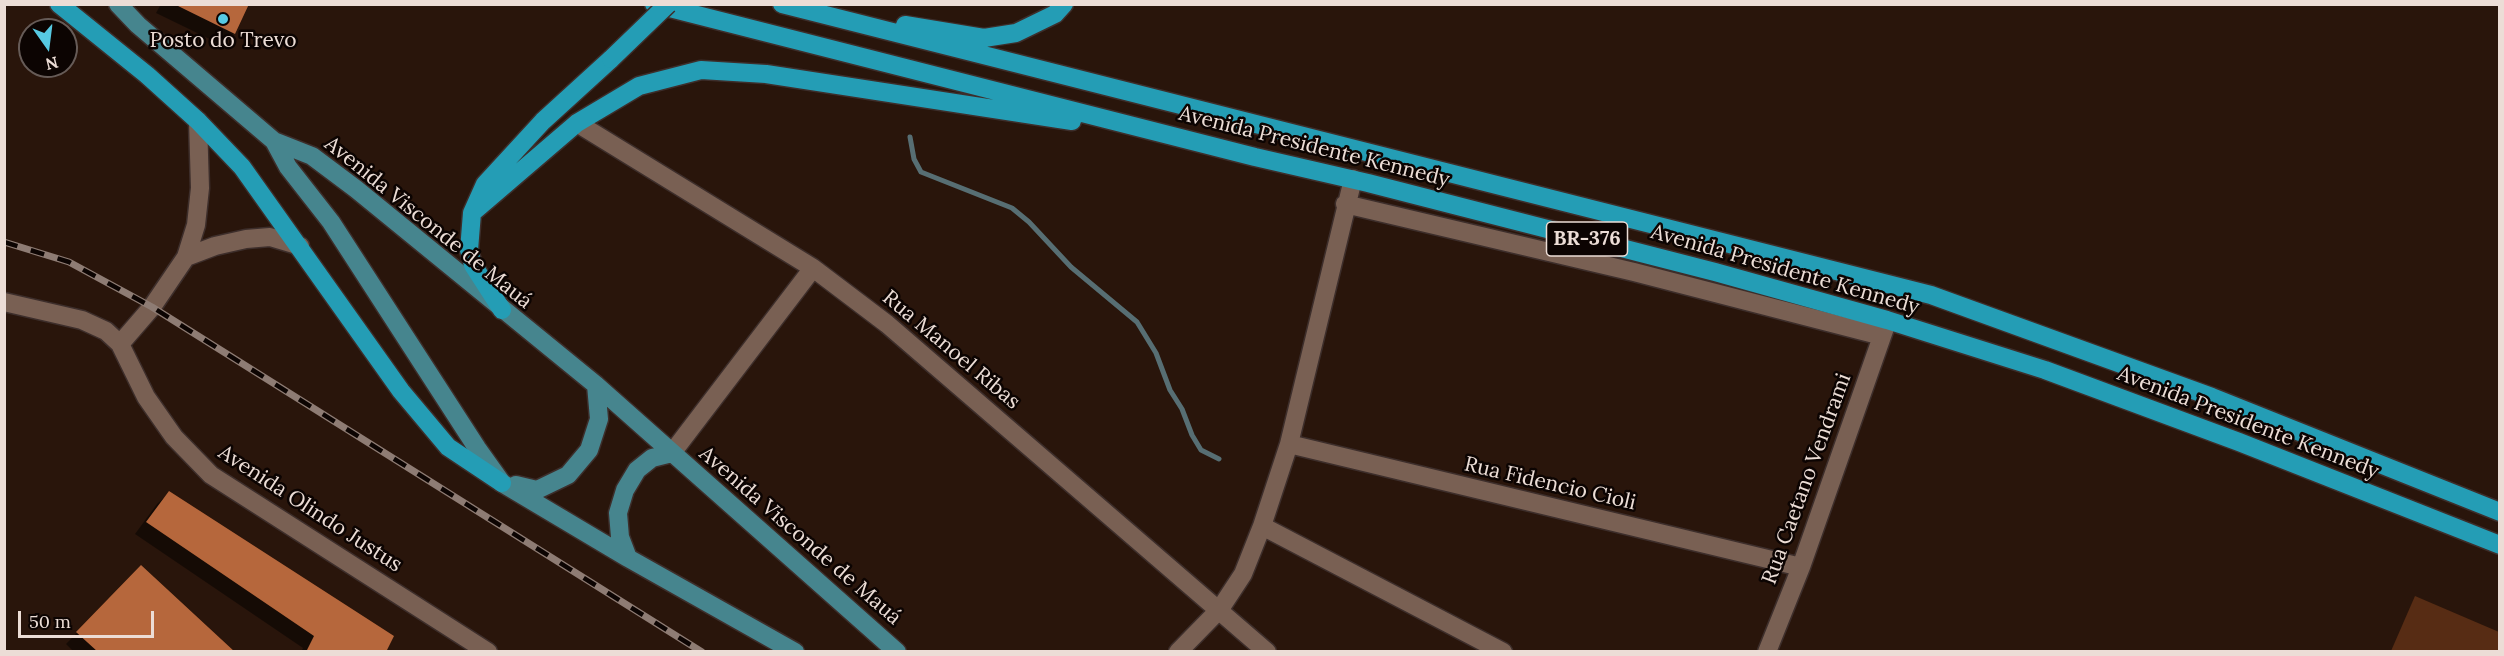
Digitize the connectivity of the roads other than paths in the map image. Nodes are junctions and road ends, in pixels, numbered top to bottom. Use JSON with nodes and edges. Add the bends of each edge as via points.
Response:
{"nodes":[{"id":1,"x":59,"y":4,"type":"edge"},
{"id":2,"x":118,"y":4,"type":"edge"},
{"id":3,"x":654,"y":4,"type":"edge"},
{"id":4,"x":668,"y":4,"type":"edge"},
{"id":5,"x":782,"y":4,"type":"edge"},
{"id":6,"x":1064,"y":4,"type":"edge"},
{"id":7,"x":806,"y":10,"type":"junction"},
{"id":8,"x":198,"y":121,"type":"junction"},
{"id":9,"x":577,"y":123,"type":"junction"},
{"id":10,"x":274,"y":141,"type":"junction"},
{"id":11,"x":1255,"y":157,"type":"junction"},
{"id":12,"x":1353,"y":179,"type":"junction"},
{"id":13,"x":1345,"y":204,"type":"junction"},
{"id":14,"x":472,"y":213,"type":"junction"},
{"id":15,"x":300,"y":246,"type":"junction"},
{"id":16,"x":186,"y":257,"type":"junction"},
{"id":17,"x":813,"y":268,"type":"junction"},
{"id":18,"x":4,"y":302,"type":"edge"},
{"id":19,"x":502,"y":310,"type":"junction"},
{"id":20,"x":1884,"y":328,"type":"junction"},
{"id":21,"x":120,"y":344,"type":"junction"},
{"id":22,"x":596,"y":385,"type":"junction"},
{"id":23,"x":1288,"y":444,"type":"junction"},
{"id":24,"x":672,"y":453,"type":"junction"},
{"id":25,"x":502,"y":483,"type":"junction"},
{"id":26,"x":2499,"y":512,"type":"edge"},
{"id":27,"x":1262,"y":526,"type":"junction"},
{"id":28,"x":2499,"y":545,"type":"edge"},
{"id":29,"x":628,"y":558,"type":"junction"},
{"id":30,"x":1801,"y":567,"type":"junction"},
{"id":31,"x":1220,"y":609,"type":"junction"},
{"id":32,"x":488,"y":651,"type":"edge"},
{"id":33,"x":795,"y":651,"type":"edge"},
{"id":34,"x":897,"y":651,"type":"edge"},
{"id":35,"x":1178,"y":651,"type":"edge"},
{"id":36,"x":1267,"y":651,"type":"edge"},
{"id":37,"x":1503,"y":651,"type":"edge"},
{"id":38,"x":1767,"y":651,"type":"edge"}],
"edges":[{"from":1,"to":8,"type":"highway"},
{"from":2,"to":10,"type":"main road"},
{"from":3,"to":11,"type":"highway","name":"Avenida Presidente Kennedy","number":"BR-376"},
{"from":4,"to":14,"type":"highway","bridge":true,"via":[[543,122],[485,184]]},
{"from":5,"to":7,"type":"highway","name":"Avenida Presidente Kennedy","number":"BR-376"},
{"from":6,"to":7,"type":"highway","via":[[1055,14],[1016,33],[984,38]]},
{"from":7,"to":26,"type":"highway","name":"Avenida Presidente Kennedy","number":"BR-376","via":[[1931,295],[2212,397]]},
{"from":8,"to":15,"type":"highway","via":[[242,167]]},
{"from":8,"to":16,"type":"street","via":[[200,188],[196,225]]},
{"from":9,"to":11,"type":"highway","via":[[639,86],[702,70],[723,71],[765,74],[1099,125]]},
{"from":9,"to":14,"type":"highway"},
{"from":9,"to":17,"type":"street","name":"Rua Manoel Ribas"},
{"from":10,"to":19,"type":"main road","name":"Avenida Visconde de Mauá","via":[[312,156]]},
{"from":10,"to":25,"type":"main road"},
{"from":11,"to":12,"type":"highway","name":"Avenida Presidente Kennedy","number":"BR-376"},
{"from":12,"to":13,"type":"street"},
{"from":12,"to":20,"type":"highway","name":"Avenida Presidente Kennedy","number":"BR-376","via":[[1715,272]]},
{"from":13,"to":20,"type":"street"},
{"from":13,"to":23,"type":"street"},
{"from":14,"to":19,"type":"highway","via":[[469,250],[473,265]]},
{"from":15,"to":16,"type":"street","via":[[270,237],[246,239]]},
{"from":15,"to":25,"type":"highway","via":[[401,391],[448,447]]},
{"from":16,"to":21,"type":"street","via":[[153,307]]},
{"from":17,"to":24,"type":"street"},
{"from":17,"to":31,"type":"street","name":"Rua Manoel Ribas","via":[[887,324]]},
{"from":18,"to":21,"type":"street","via":[[82,320],[106,331]]},
{"from":19,"to":22,"type":"main road","name":"Avenida Visconde de Mauá"},
{"from":20,"to":28,"type":"highway","name":"Avenida Presidente Kennedy","number":"BR-376","via":[[2045,370]]},
{"from":20,"to":30,"type":"street","name":"Rua Caetano Vendrami"},
{"from":21,"to":32,"type":"street","name":"Avenida Olindo Justus","via":[[146,397],[168,429],[211,475]]},
{"from":22,"to":24,"type":"main road","name":"Avenida Visconde de Mauá"},
{"from":22,"to":25,"type":"main road","via":[[599,419],[589,450],[568,476],[537,490]]},
{"from":23,"to":27,"type":"street"},
{"from":23,"to":30,"type":"street","name":"Rua Fidencio Cioli"},
{"from":24,"to":29,"type":"main road","via":[[652,458],[624,490],[618,513],[620,537]]},
{"from":24,"to":34,"type":"main road","name":"Avenida Visconde de Mauá"},
{"from":25,"to":29,"type":"main road"},
{"from":27,"to":31,"type":"street","via":[[1243,574]]},
{"from":27,"to":37,"type":"street"},
{"from":29,"to":33,"type":"main road"},
{"from":30,"to":38,"type":"street","name":"Rua Caetano Vendrami"},
{"from":31,"to":35,"type":"street"},
{"from":31,"to":36,"type":"street","name":"Rua Manoel Ribas"}]}
